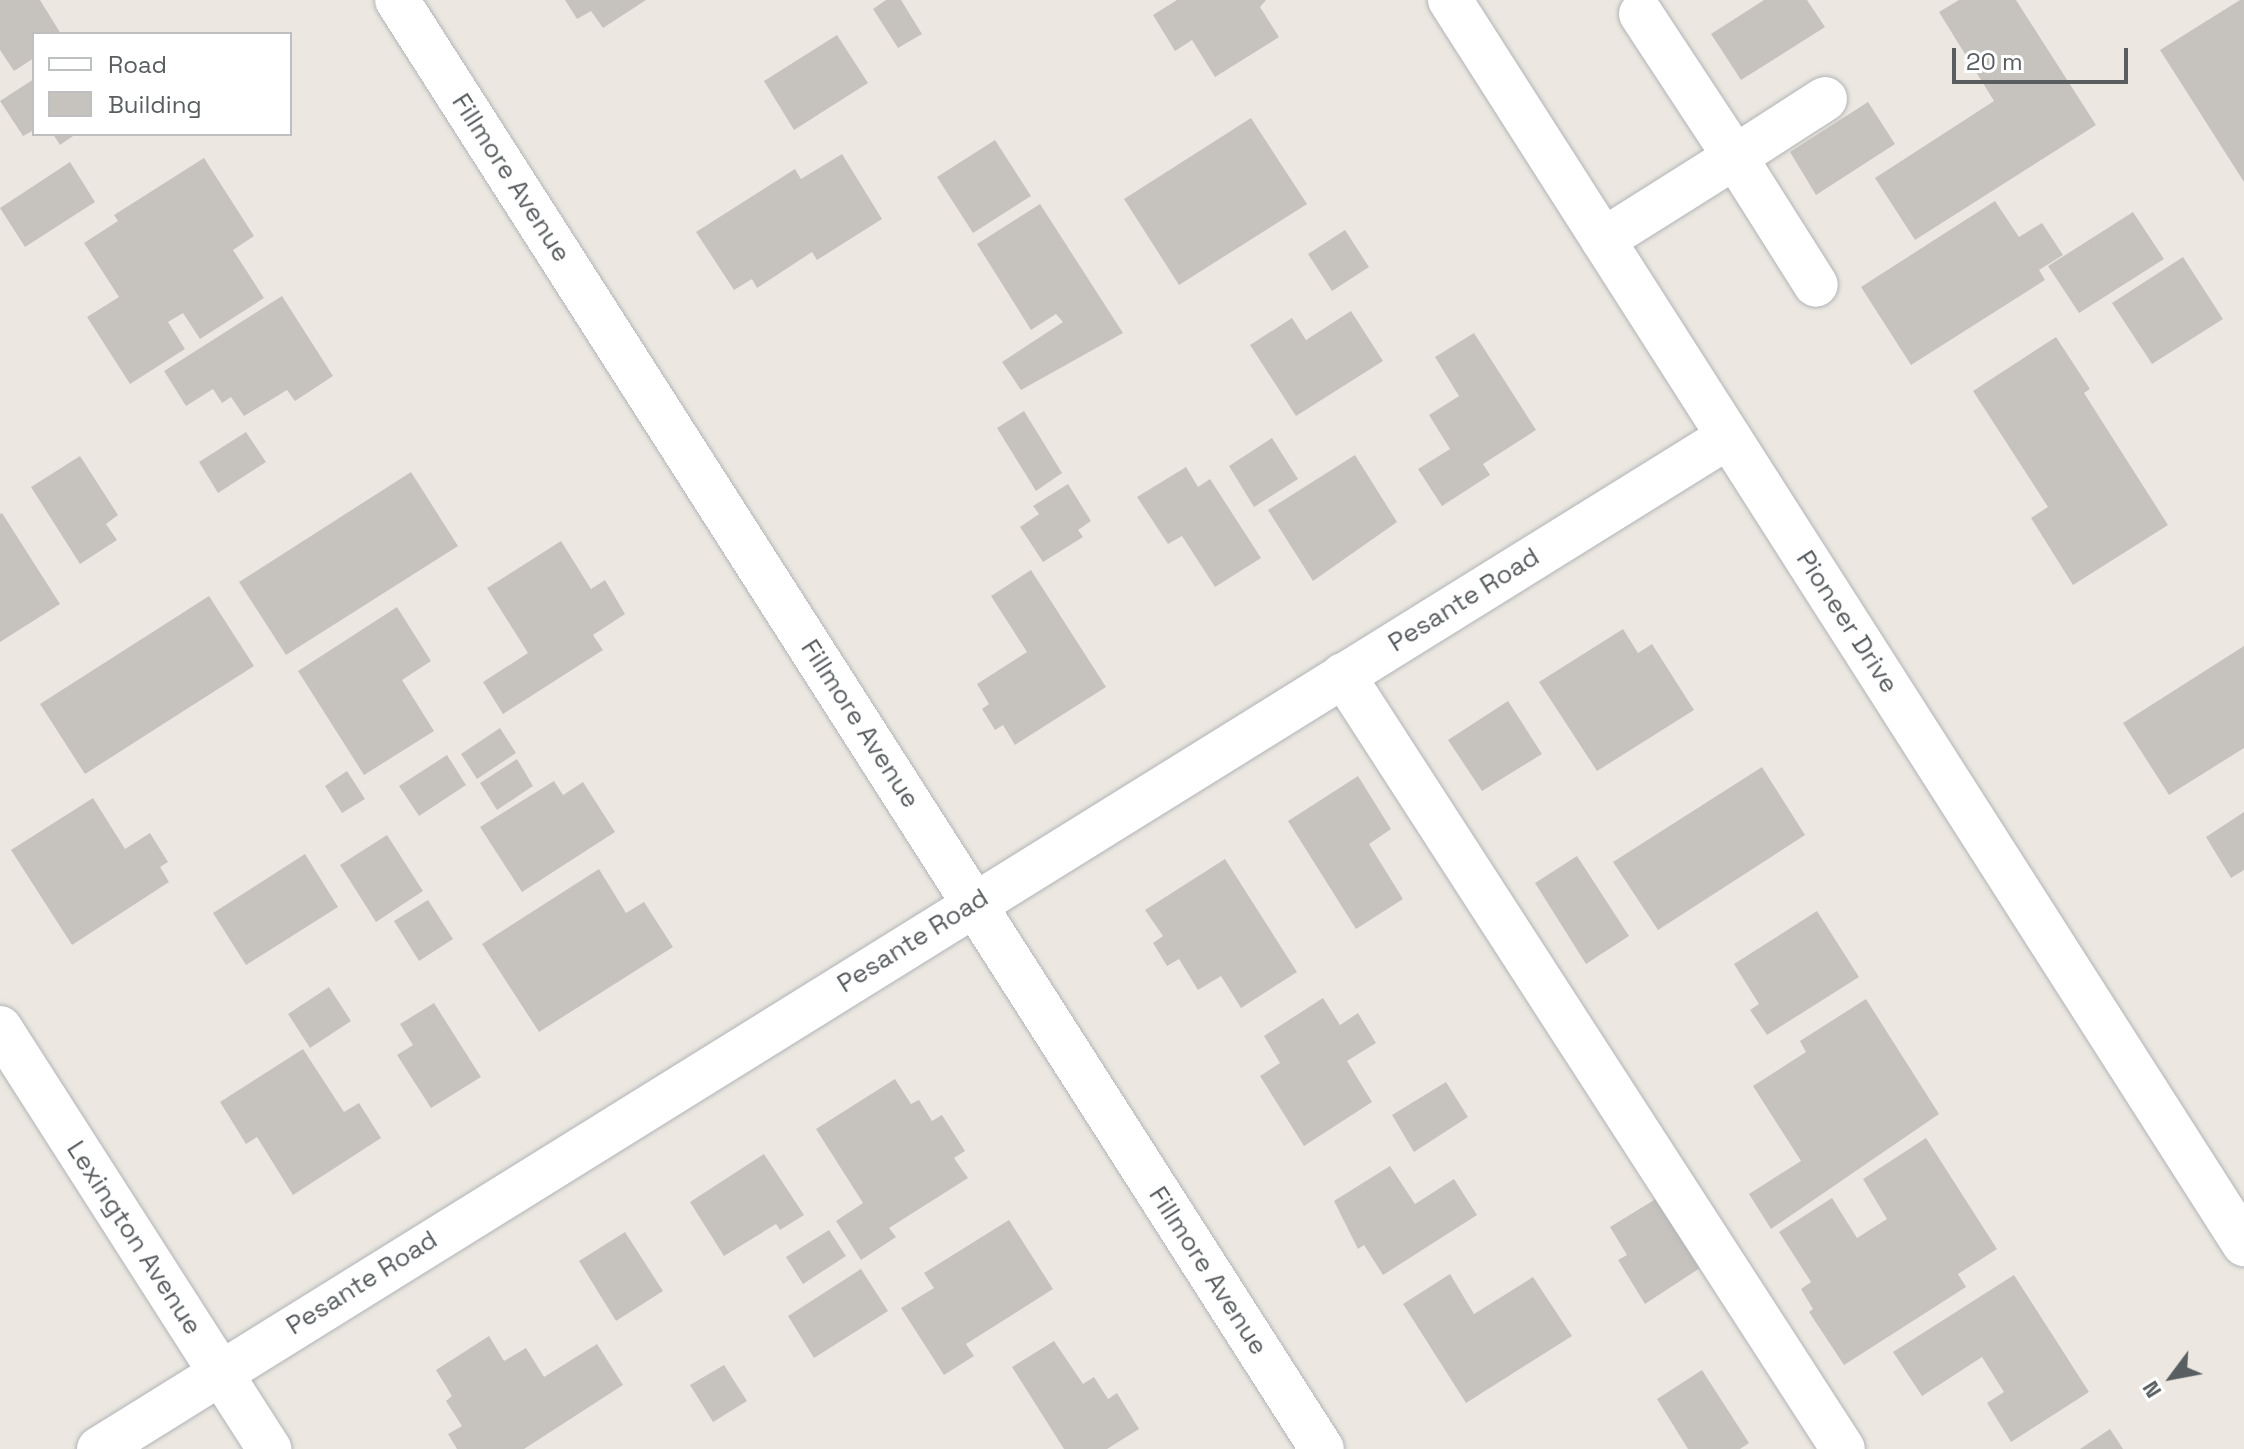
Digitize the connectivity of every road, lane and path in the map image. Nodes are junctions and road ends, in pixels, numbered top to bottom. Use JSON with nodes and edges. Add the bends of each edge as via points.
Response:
{"nodes":[{"id":1,"x":397,"y":0,"type":"edge"},
{"id":2,"x":1450,"y":0,"type":"edge"},
{"id":3,"x":1641,"y":14,"type":"dead end"},
{"id":4,"x":1825,"y":99,"type":"dead end"},
{"id":5,"x":1735,"y":157,"type":"junction"},
{"id":6,"x":1603,"y":240,"type":"junction"},
{"id":7,"x":1816,"y":285,"type":"dead end"},
{"id":8,"x":1728,"y":437,"type":"junction"},
{"id":9,"x":1343,"y":675,"type":"junction"},
{"id":10,"x":974,"y":903,"type":"junction"},
{"id":11,"x":0,"y":1028,"type":"edge"},
{"id":12,"x":2244,"y":1244,"type":"edge"},
{"id":13,"x":219,"y":1371,"type":"junction"},
{"id":14,"x":99,"y":1449,"type":"edge"},
{"id":15,"x":269,"y":1449,"type":"edge"},
{"id":16,"x":1322,"y":1449,"type":"edge"},
{"id":17,"x":1843,"y":1449,"type":"edge"}],
"edges":[{"from":1,"to":10,"type":"street","name":"Fillmore Avenue"},
{"from":2,"to":6,"type":"street","name":"Pioneer Drive"},
{"from":3,"to":5,"type":"street"},
{"from":4,"to":5,"type":"street"},
{"from":5,"to":6,"type":"street"},
{"from":5,"to":7,"type":"street"},
{"from":6,"to":8,"type":"street","name":"Pioneer Drive"},
{"from":8,"to":9,"type":"street","name":"Pesante Road"},
{"from":8,"to":12,"type":"street","name":"Pioneer Drive"},
{"from":9,"to":10,"type":"street","name":"Pesante Road"},
{"from":9,"to":17,"type":"street"},
{"from":10,"to":13,"type":"street","name":"Pesante Road"},
{"from":10,"to":16,"type":"street","name":"Fillmore Avenue"},
{"from":11,"to":13,"type":"street","name":"Lexington Avenue"},
{"from":13,"to":14,"type":"street","name":"Pesante Road"},
{"from":13,"to":15,"type":"street","name":"Lexington Avenue"}]}
